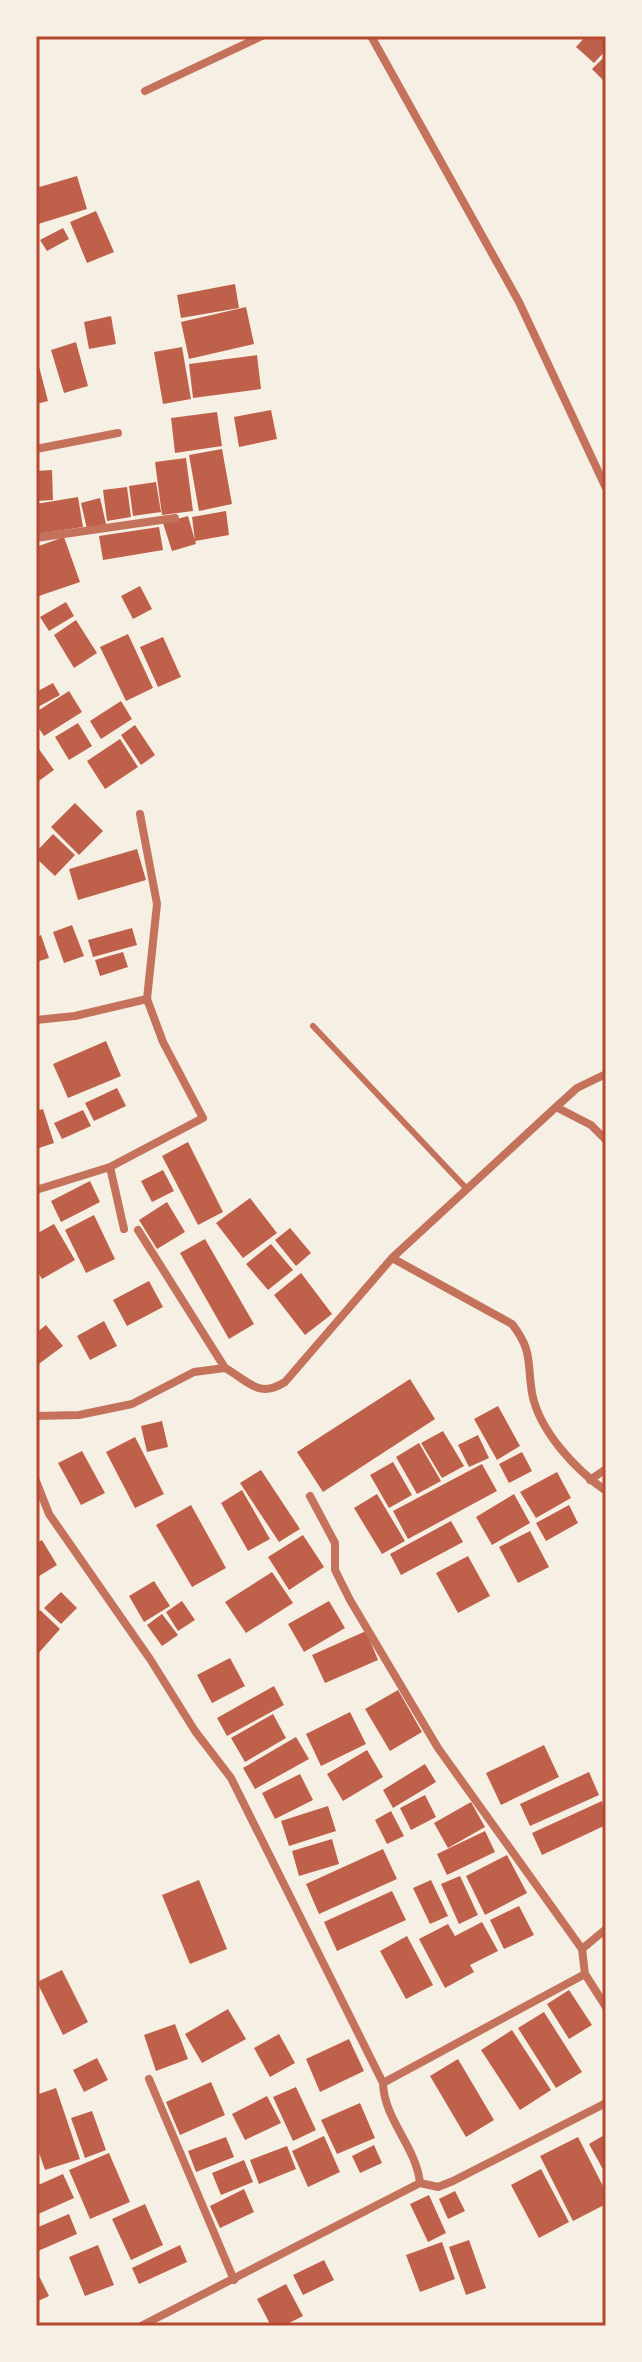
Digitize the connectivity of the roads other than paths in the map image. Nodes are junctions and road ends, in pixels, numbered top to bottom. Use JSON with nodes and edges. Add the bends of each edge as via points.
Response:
{"nodes":[{"id":1,"x":262,"y":36,"type":"edge"},
{"id":2,"x":371,"y":36,"type":"edge"},
{"id":3,"x":145,"y":91,"type":"dead end"},
{"id":4,"x":118,"y":433,"type":"dead end"},
{"id":5,"x":36,"y":449,"type":"edge"},
{"id":6,"x":603,"y":475,"type":"edge"},
{"id":7,"x":606,"y":488,"type":"edge"},
{"id":8,"x":175,"y":518,"type":"dead end"},
{"id":9,"x":36,"y":538,"type":"edge"},
{"id":10,"x":140,"y":814,"type":"dead end"},
{"id":11,"x":147,"y":999,"type":"junction"},
{"id":12,"x":36,"y":1020,"type":"edge"},
{"id":13,"x":313,"y":1026,"type":"dead end"},
{"id":14,"x":606,"y":1074,"type":"edge"},
{"id":15,"x":556,"y":1107,"type":"junction"},
{"id":16,"x":606,"y":1140,"type":"edge"},
{"id":17,"x":110,"y":1167,"type":"junction"},
{"id":18,"x":465,"y":1187,"type":"junction"},
{"id":19,"x":36,"y":1190,"type":"edge"},
{"id":20,"x":124,"y":1229,"type":"dead end"},
{"id":21,"x":138,"y":1230,"type":"dead end"},
{"id":22,"x":392,"y":1258,"type":"junction"},
{"id":23,"x":225,"y":1368,"type":"junction"},
{"id":24,"x":38,"y":1413,"type":"edge"},
{"id":25,"x":606,"y":1469,"type":"edge"},
{"id":26,"x":590,"y":1480,"type":"junction"},
{"id":27,"x":36,"y":1481,"type":"edge"},
{"id":28,"x":606,"y":1491,"type":"edge"},
{"id":29,"x":310,"y":1496,"type":"dead end"},
{"id":30,"x":606,"y":1929,"type":"edge"},
{"id":31,"x":582,"y":1949,"type":"junction"},
{"id":32,"x":585,"y":1974,"type":"junction"},
{"id":33,"x":606,"y":2007,"type":"edge"},
{"id":34,"x":149,"y":2079,"type":"dead end"},
{"id":35,"x":383,"y":2083,"type":"junction"},
{"id":36,"x":606,"y":2103,"type":"edge"},
{"id":37,"x":420,"y":2183,"type":"junction"},
{"id":38,"x":234,"y":2280,"type":"junction"},
{"id":39,"x":141,"y":2326,"type":"edge"}],
"edges":[{"from":1,"to":3,"type":"street"},
{"from":2,"to":6,"type":"street","via":[[519,302]]},
{"from":4,"to":5,"type":"street"},
{"from":6,"to":7,"type":"street"},
{"from":8,"to":9,"type":"street"},
{"from":10,"to":11,"type":"street","via":[[157,904]]},
{"from":11,"to":12,"type":"street"},
{"from":11,"to":17,"type":"street","via":[[203,1118]]},
{"from":13,"to":18,"type":"lane"},
{"from":14,"to":15,"type":"street","via":[[577,1088]]},
{"from":15,"to":16,"type":"street","via":[[591,1125]]},
{"from":15,"to":18,"type":"street"},
{"from":17,"to":19,"type":"street"},
{"from":17,"to":20,"type":"street"},
{"from":18,"to":22,"type":"street"},
{"from":21,"to":23,"type":"street"},
{"from":22,"to":23,"type":"street","via":[[285,1382],[264,1391],[249,1387]]},
{"from":22,"to":26,"type":"street","via":[[512,1324],[531,1359],[532,1394],[544,1426]]},
{"from":23,"to":24,"type":"street","via":[[194,1372],[132,1404],[79,1415]]},
{"from":25,"to":26,"type":"street"},
{"from":26,"to":28,"type":"street"},
{"from":27,"to":35,"type":"street","via":[[49,1514],[231,1778]]},
{"from":29,"to":31,"type":"street","via":[[335,1543],[339,1581],[438,1748]]},
{"from":30,"to":31,"type":"street"},
{"from":31,"to":32,"type":"street"},
{"from":32,"to":33,"type":"street"},
{"from":32,"to":35,"type":"street"},
{"from":34,"to":38,"type":"street"},
{"from":35,"to":37,"type":"street","via":[[384,2100],[415,2160]]},
{"from":36,"to":37,"type":"street","via":[[453,2181],[438,2187]]},
{"from":37,"to":38,"type":"street"},
{"from":38,"to":39,"type":"street"}]}
